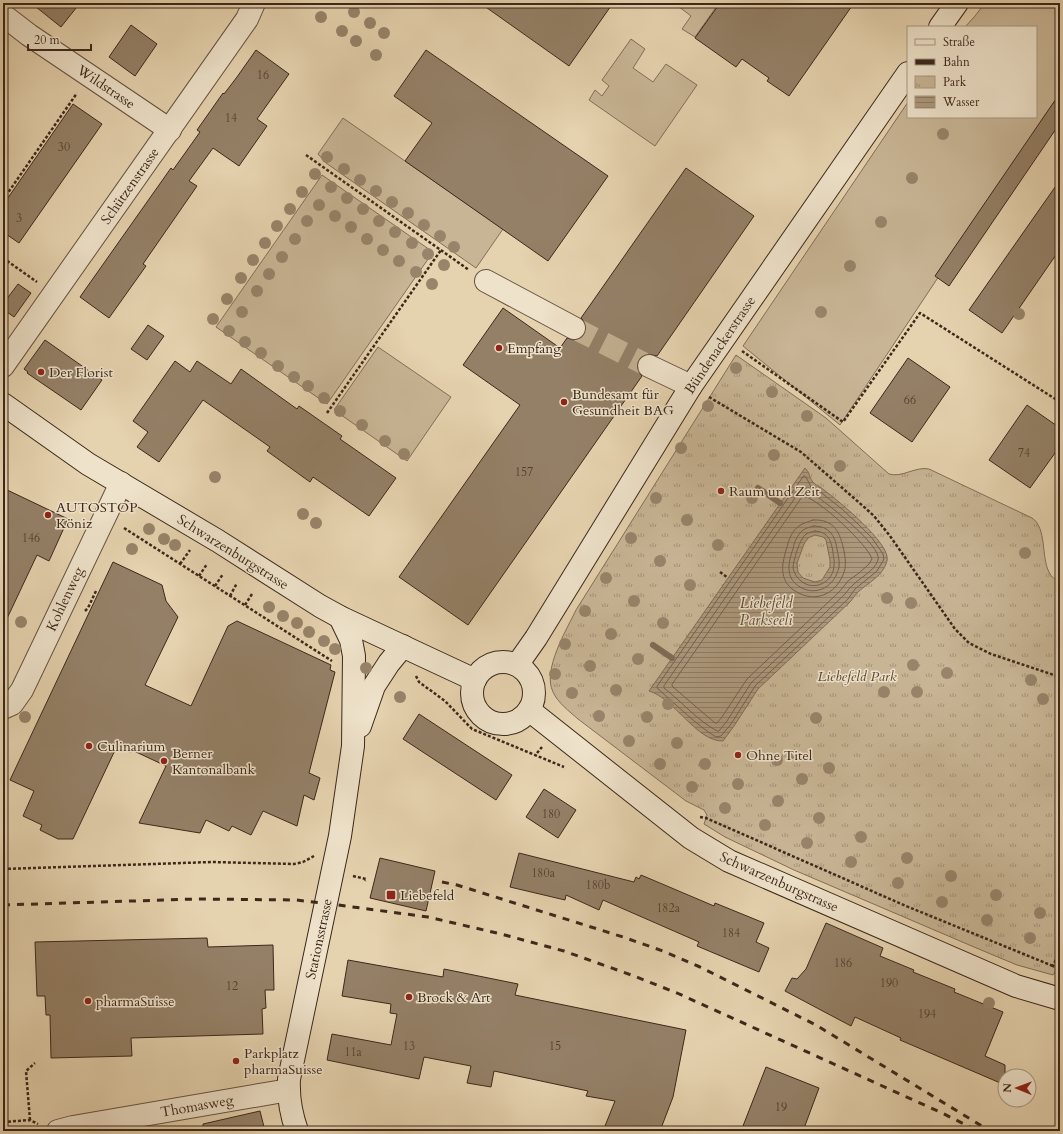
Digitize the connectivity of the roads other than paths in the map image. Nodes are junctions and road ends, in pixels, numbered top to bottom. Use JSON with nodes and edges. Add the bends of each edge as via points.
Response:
{"nodes":[{"id":1,"x":254,"y":3,"type":"edge"},
{"id":2,"x":956,"y":3,"type":"edge"},
{"id":3,"x":3,"y":15,"type":"edge"},
{"id":4,"x":941,"y":26,"type":"edge"},
{"id":5,"x":907,"y":74,"type":"edge"},
{"id":6,"x":170,"y":130,"type":"junction"},
{"id":7,"x":486,"y":281,"type":"dead end"},
{"id":8,"x":574,"y":328,"type":"tunnel mouth"},
{"id":9,"x":3,"y":366,"type":"edge"},
{"id":10,"x":649,"y":366,"type":"tunnel mouth"},
{"id":11,"x":691,"y":386,"type":"junction"},
{"id":12,"x":3,"y":404,"type":"edge"},
{"id":13,"x":120,"y":483,"type":"junction"},
{"id":14,"x":340,"y":617,"type":"junction"},
{"id":15,"x":403,"y":646,"type":"junction"},
{"id":16,"x":517,"y":665,"type":"junction"},
{"id":17,"x":475,"y":680,"type":"junction"},
{"id":18,"x":3,"y":708,"type":"edge"},
{"id":19,"x":529,"y":710,"type":"junction"},
{"id":20,"x":353,"y":746,"type":"junction"},
{"id":21,"x":1060,"y":999,"type":"edge"},
{"id":22,"x":289,"y":1090,"type":"junction"},
{"id":23,"x":51,"y":1129,"type":"edge"},
{"id":24,"x":297,"y":1131,"type":"edge"}],
"edges":[{"from":1,"to":6,"type":"street","name":"Schützenstrasse","via":[[247,19]]},
{"from":2,"to":4,"type":"street"},
{"from":3,"to":6,"type":"street","name":"Wildstrasse"},
{"from":5,"to":11,"type":"street","name":"Bündenackerstrasse"},
{"from":6,"to":9,"type":"street","name":"Schützenstrasse"},
{"from":7,"to":8,"type":"street"},
{"from":10,"to":11,"type":"street"},
{"from":11,"to":16,"type":"street","name":"Bündenackerstrasse"},
{"from":12,"to":13,"type":"street","name":"Schwarzenburgstrasse","via":[[88,464]]},
{"from":13,"to":14,"type":"street","name":"Schwarzenburgstrasse"},
{"from":13,"to":18,"type":"street","name":"Kohlenweg","via":[[22,690],[12,704]]},
{"from":14,"to":15,"type":"street","name":"Schwarzenburgstrasse"},
{"from":14,"to":20,"type":"street","name":"Stationsstrasse","via":[[351,640],[354,656]]},
{"from":15,"to":17,"type":"street","name":"Schwarzenburgstrasse"},
{"from":15,"to":20,"type":"street","name":"Stationsstrasse","via":[[374,686]]},
{"from":16,"to":17,"type":"street","via":[[498,662],[480,672]]},
{"from":16,"to":19,"type":"street","via":[[531,680],[533,700]]},
{"from":17,"to":19,"type":"street","via":[[473,700],[477,710],[488,720],[503,724],[513,722]]},
{"from":19,"to":21,"type":"street","name":"Schwarzenburgstrasse","via":[[691,838],[729,861],[1016,986]]},
{"from":20,"to":22,"type":"street","name":"Stationsstrasse","via":[[336,859],[289,1079]]},
{"from":22,"to":23,"type":"street","name":"Thomasweg"},
{"from":22,"to":24,"type":"street","name":"Stationsstrasse","via":[[292,1118]]}]}
